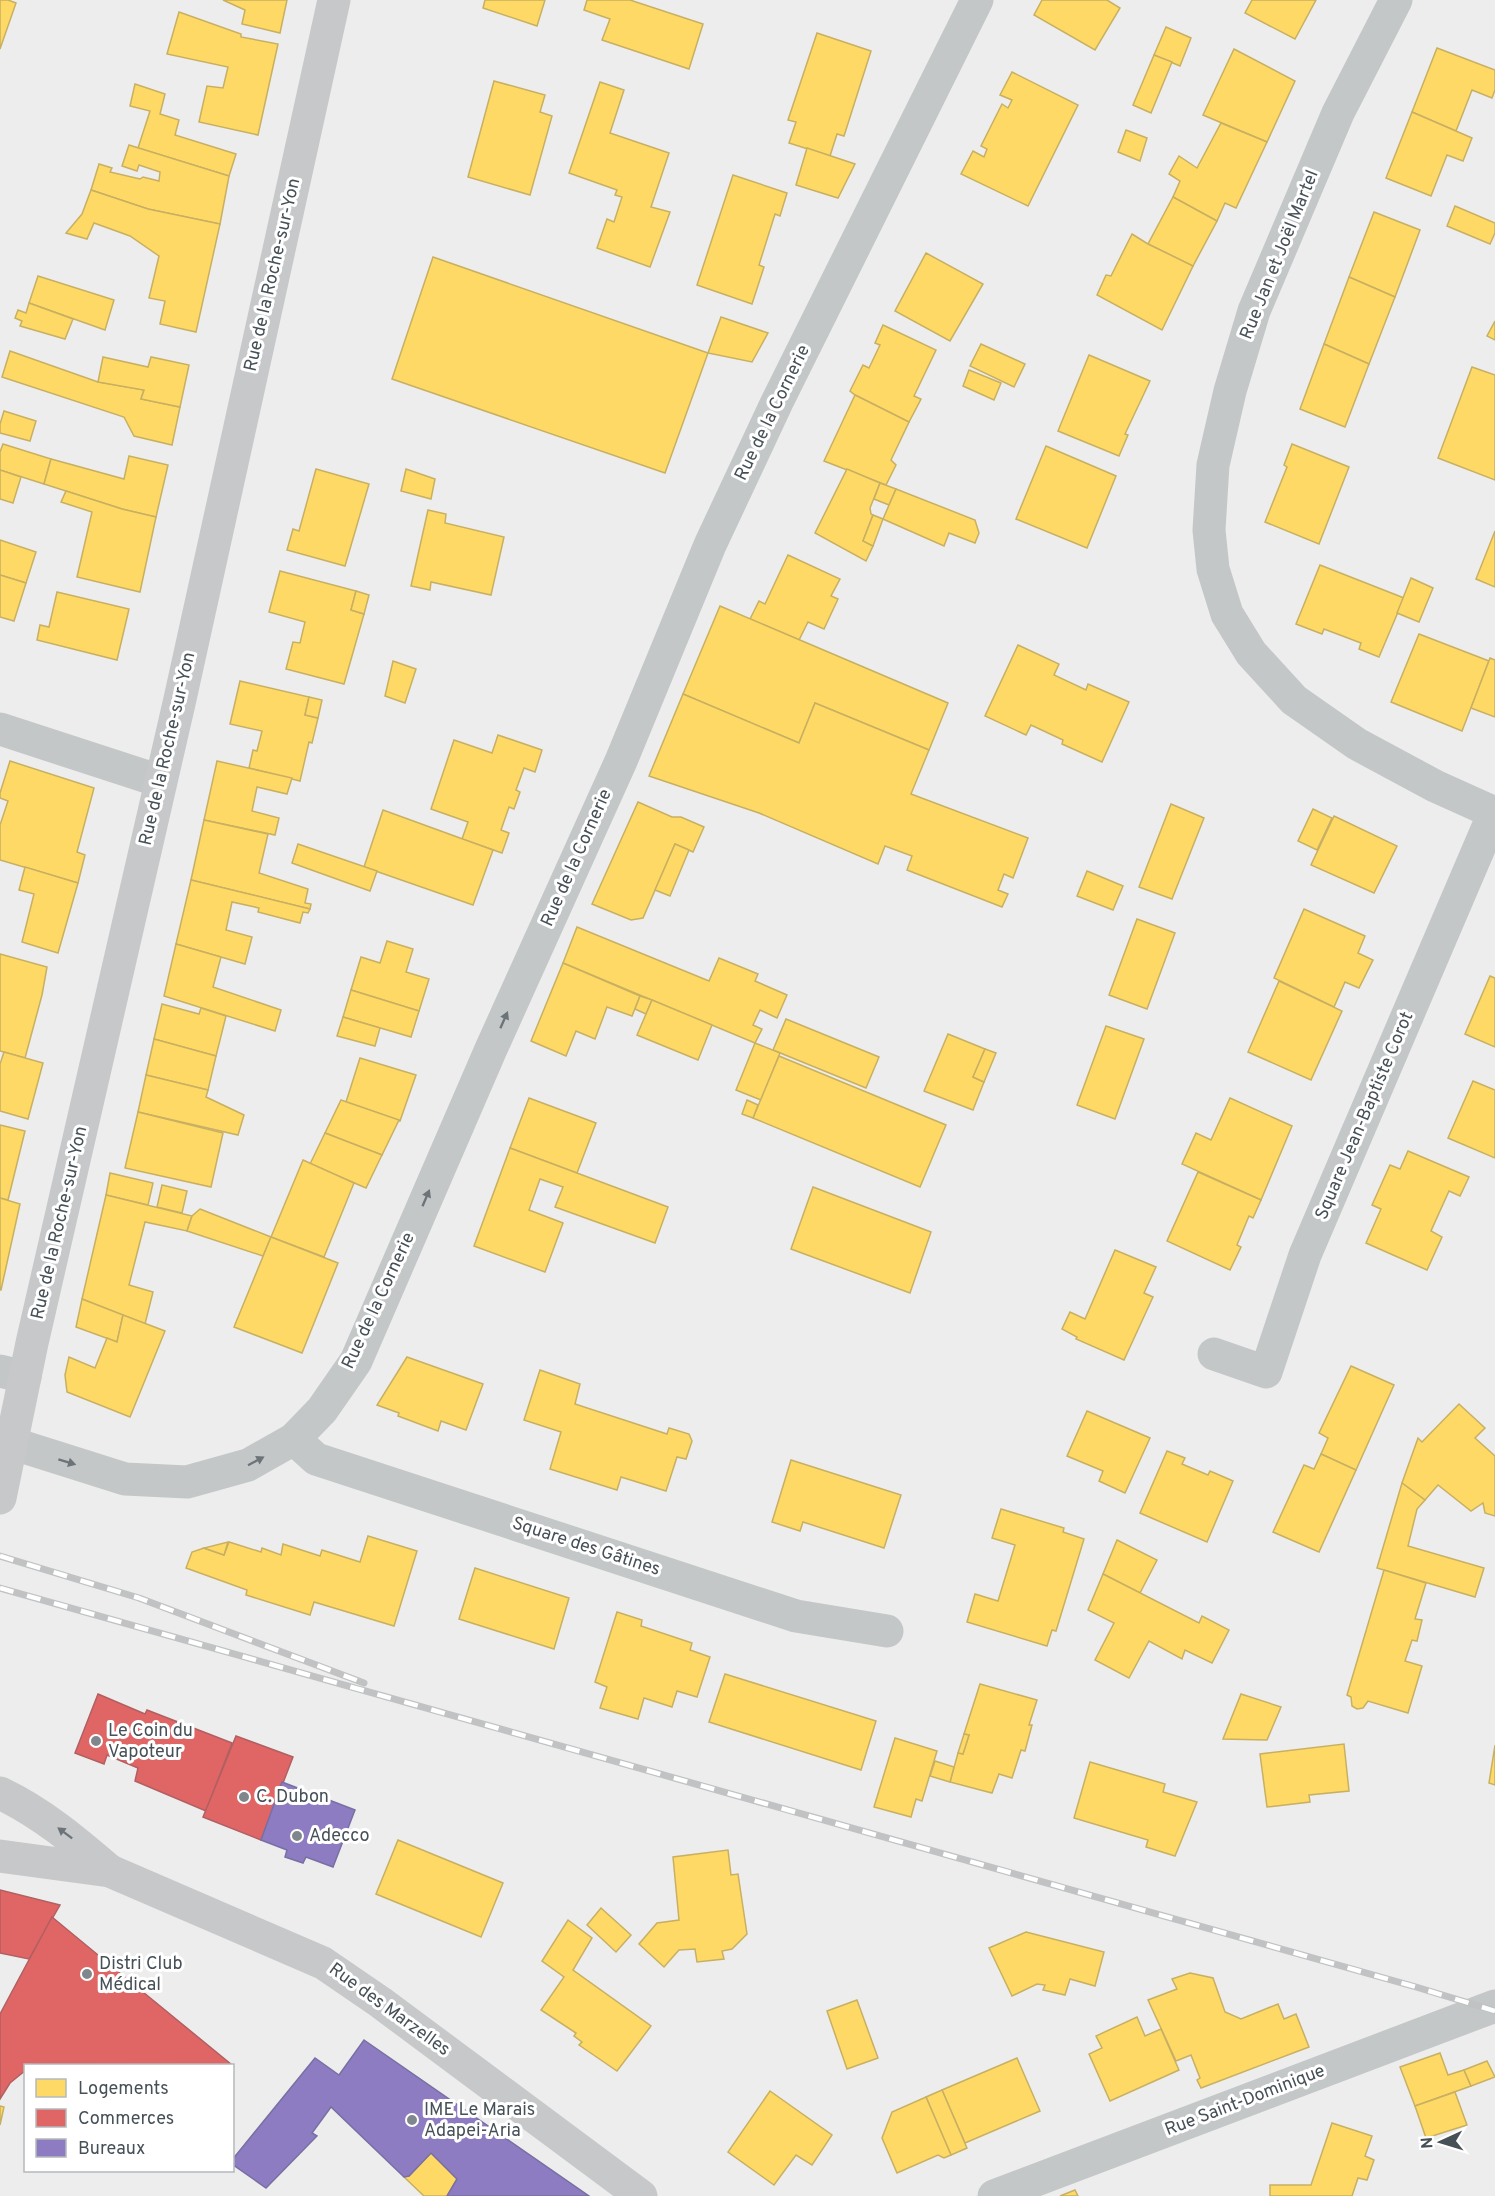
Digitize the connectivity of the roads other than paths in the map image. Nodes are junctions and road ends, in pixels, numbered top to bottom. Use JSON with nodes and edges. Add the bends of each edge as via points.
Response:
{"nodes":[{"id":1,"x":334,"y":0,"type":"edge"},
{"id":2,"x":977,"y":0,"type":"edge"},
{"id":3,"x":1396,"y":0,"type":"edge"},
{"id":4,"x":0,"y":729,"type":"edge"},
{"id":5,"x":160,"y":781,"type":"junction"},
{"id":6,"x":1495,"y":813,"type":"edge"},
{"id":7,"x":1214,"y":1354,"type":"dead end"},
{"id":8,"x":12,"y":1374,"type":"edge"},
{"id":9,"x":294,"y":1439,"type":"junction"},
{"id":10,"x":11,"y":1443,"type":"junction"},
{"id":11,"x":0,"y":1498,"type":"edge"},
{"id":12,"x":886,"y":1631,"type":"dead end"},
{"id":13,"x":0,"y":1793,"type":"edge"},
{"id":14,"x":0,"y":1856,"type":"edge"},
{"id":15,"x":110,"y":1871,"type":"junction"},
{"id":16,"x":1495,"y":2006,"type":"edge"},
{"id":17,"x":641,"y":2196,"type":"edge"},
{"id":18,"x":994,"y":2196,"type":"edge"}],
"edges":[{"from":1,"to":5,"type":"main road","name":"Rue de la Roche-sur-Yon"},
{"from":9,"to":2,"type":"street","name":"Rue de la Cornerie","one_way":true,"via":[[321,1410],[356,1360],[621,761],[710,545]]},
{"from":3,"to":6,"type":"street","name":"Rue Jan et Joël Martel","via":[[1338,113],[1254,311],[1213,465],[1209,530],[1213,569],[1227,614],[1251,653],[1294,700],[1357,744]]},
{"from":4,"to":5,"type":"street"},
{"from":5,"to":8,"type":"main road","name":"Rue de la Roche-sur-Yon"},
{"from":6,"to":7,"type":"street","name":"Square Jean-Baptiste Corot","via":[[1305,1255],[1266,1372]]},
{"from":8,"to":10,"type":"main road","name":"Rue de la Roche-sur-Yon"},
{"from":10,"to":9,"type":"street","name":"Rue de la Cornerie","one_way":true,"via":[[125,1479],[187,1482],[248,1465]]},
{"from":9,"to":12,"type":"street","name":"Square des Gâtines","via":[[316,1459],[796,1616]]},
{"from":10,"to":11,"type":"main road","name":"Rue de la Roche-sur-Yon"},
{"from":15,"to":13,"type":"main road","name":"Rue des Marzelles","one_way":true,"via":[[68,1834]]},
{"from":14,"to":15,"type":"main road","name":"Rue des Marzelles"},
{"from":15,"to":17,"type":"main road","name":"Rue des Marzelles","via":[[324,1963]]},
{"from":16,"to":18,"type":"street","name":"Rue Saint-Dominique"}]}
